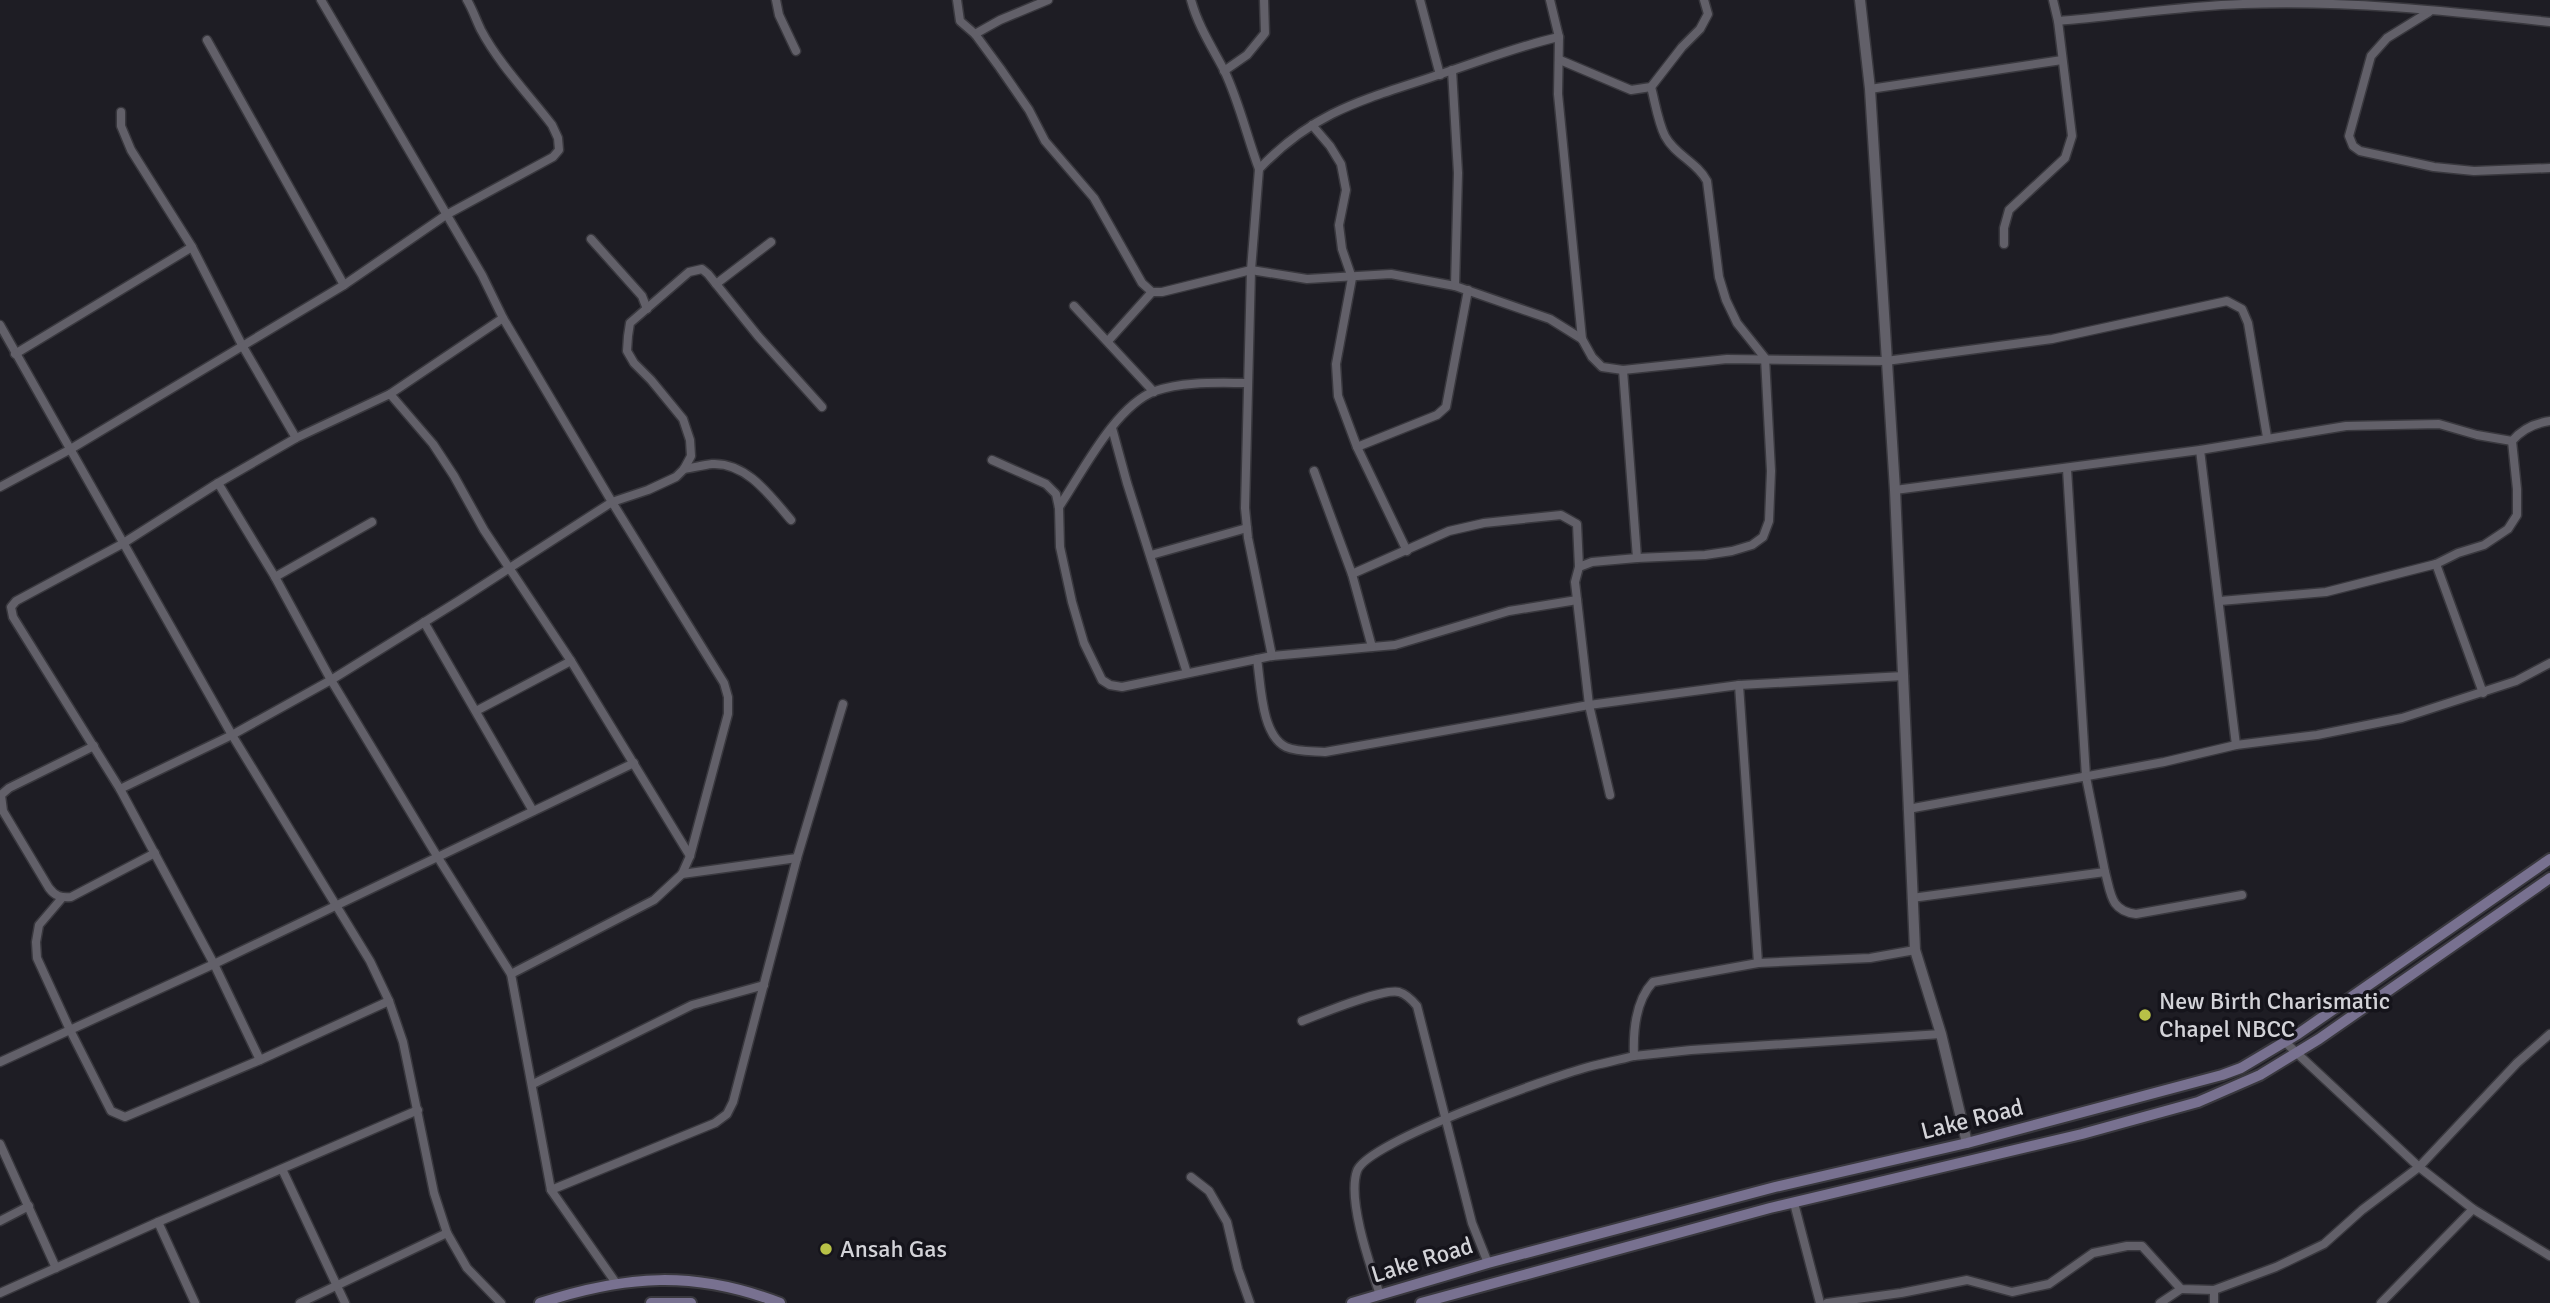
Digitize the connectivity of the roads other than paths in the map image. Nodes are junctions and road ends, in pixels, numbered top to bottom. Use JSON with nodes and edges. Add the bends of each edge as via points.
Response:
{"nodes":[{"id":1,"x":321,"y":0,"type":"edge"},
{"id":2,"x":467,"y":0,"type":"edge"},
{"id":3,"x":776,"y":0,"type":"edge"},
{"id":4,"x":957,"y":0,"type":"edge"},
{"id":5,"x":1048,"y":0,"type":"edge"},
{"id":6,"x":1191,"y":0,"type":"edge"},
{"id":7,"x":1264,"y":0,"type":"edge"},
{"id":8,"x":1420,"y":0,"type":"edge"},
{"id":9,"x":1550,"y":0,"type":"edge"},
{"id":10,"x":1704,"y":0,"type":"edge"},
{"id":11,"x":1860,"y":0,"type":"edge"},
{"id":12,"x":2053,"y":0,"type":"edge"},
{"id":13,"x":2241,"y":2,"type":"edge"},
{"id":14,"x":2315,"y":2,"type":"edge"},
{"id":15,"x":2430,"y":11,"type":"junction"},
{"id":16,"x":2058,"y":21,"type":"junction"},
{"id":17,"x":2550,"y":22,"type":"edge"},
{"id":18,"x":975,"y":34,"type":"junction"},
{"id":19,"x":1559,"y":37,"type":"junction"},
{"id":20,"x":207,"y":40,"type":"dead end"},
{"id":21,"x":796,"y":51,"type":"dead end"},
{"id":22,"x":1560,"y":60,"type":"junction"},
{"id":23,"x":2062,"y":60,"type":"junction"},
{"id":24,"x":1452,"y":70,"type":"junction"},
{"id":25,"x":1224,"y":71,"type":"junction"},
{"id":26,"x":1440,"y":75,"type":"junction"},
{"id":27,"x":1651,"y":87,"type":"junction"},
{"id":28,"x":1870,"y":89,"type":"junction"},
{"id":29,"x":121,"y":112,"type":"dead end"},
{"id":30,"x":1311,"y":125,"type":"junction"},
{"id":31,"x":2550,"y":168,"type":"edge"},
{"id":32,"x":1259,"y":169,"type":"junction"},
{"id":33,"x":446,"y":215,"type":"junction"},
{"id":34,"x":591,"y":239,"type":"dead end"},
{"id":35,"x":771,"y":242,"type":"dead end"},
{"id":36,"x":2004,"y":244,"type":"dead end"},
{"id":37,"x":192,"y":247,"type":"junction"},
{"id":38,"x":1251,"y":270,"type":"junction"},
{"id":39,"x":1352,"y":278,"type":"junction"},
{"id":40,"x":716,"y":284,"type":"junction"},
{"id":41,"x":344,"y":285,"type":"junction"},
{"id":42,"x":1455,"y":286,"type":"junction"},
{"id":43,"x":1468,"y":290,"type":"junction"},
{"id":44,"x":1152,"y":292,"type":"junction"},
{"id":45,"x":1074,"y":306,"type":"dead end"},
{"id":46,"x":647,"y":309,"type":"junction"},
{"id":47,"x":503,"y":318,"type":"junction"},
{"id":48,"x":0,"y":325,"type":"edge"},
{"id":49,"x":1582,"y":339,"type":"junction"},
{"id":50,"x":1108,"y":341,"type":"junction"},
{"id":51,"x":242,"y":345,"type":"junction"},
{"id":52,"x":15,"y":354,"type":"junction"},
{"id":53,"x":1765,"y":358,"type":"junction"},
{"id":54,"x":1886,"y":361,"type":"junction"},
{"id":55,"x":1623,"y":370,"type":"junction"},
{"id":56,"x":1247,"y":383,"type":"junction"},
{"id":57,"x":1154,"y":392,"type":"junction"},
{"id":58,"x":390,"y":394,"type":"junction"},
{"id":59,"x":822,"y":407,"type":"dead end"},
{"id":60,"x":2550,"y":421,"type":"edge"},
{"id":61,"x":1112,"y":428,"type":"junction"},
{"id":62,"x":2267,"y":437,"type":"junction"},
{"id":63,"x":296,"y":438,"type":"junction"},
{"id":64,"x":2512,"y":441,"type":"junction"},
{"id":65,"x":1357,"y":447,"type":"junction"},
{"id":66,"x":69,"y":450,"type":"junction"},
{"id":67,"x":2200,"y":450,"type":"junction"},
{"id":68,"x":992,"y":460,"type":"dead end"},
{"id":69,"x":684,"y":469,"type":"junction"},
{"id":70,"x":2067,"y":469,"type":"junction"},
{"id":71,"x":1314,"y":471,"type":"dead end"},
{"id":72,"x":218,"y":483,"type":"junction"},
{"id":73,"x":0,"y":487,"type":"edge"},
{"id":74,"x":1895,"y":490,"type":"junction"},
{"id":75,"x":612,"y":502,"type":"junction"},
{"id":76,"x":1059,"y":508,"type":"junction"},
{"id":77,"x":792,"y":520,"type":"dead end"},
{"id":78,"x":372,"y":522,"type":"dead end"},
{"id":79,"x":1247,"y":528,"type":"junction"},
{"id":80,"x":122,"y":544,"type":"junction"},
{"id":81,"x":1407,"y":551,"type":"junction"},
{"id":82,"x":1151,"y":555,"type":"junction"},
{"id":83,"x":1637,"y":558,"type":"junction"},
{"id":84,"x":2436,"y":564,"type":"junction"},
{"id":85,"x":1579,"y":567,"type":"junction"},
{"id":86,"x":509,"y":568,"type":"junction"},
{"id":87,"x":1352,"y":573,"type":"junction"},
{"id":88,"x":275,"y":577,"type":"junction"},
{"id":89,"x":1577,"y":600,"type":"junction"},
{"id":90,"x":2220,"y":601,"type":"junction"},
{"id":91,"x":11,"y":607,"type":"junction"},
{"id":92,"x":0,"y":610,"type":"edge"},
{"id":93,"x":424,"y":622,"type":"junction"},
{"id":94,"x":1372,"y":648,"type":"junction"},
{"id":95,"x":1272,"y":656,"type":"junction"},
{"id":96,"x":1257,"y":659,"type":"junction"},
{"id":97,"x":571,"y":661,"type":"junction"},
{"id":98,"x":2550,"y":663,"type":"edge"},
{"id":99,"x":1188,"y":673,"type":"junction"},
{"id":100,"x":1904,"y":676,"type":"junction"},
{"id":101,"x":331,"y":680,"type":"junction"},
{"id":102,"x":1739,"y":685,"type":"junction"},
{"id":103,"x":2483,"y":694,"type":"junction"},
{"id":104,"x":843,"y":704,"type":"dead end"},
{"id":105,"x":1589,"y":705,"type":"junction"},
{"id":106,"x":476,"y":712,"type":"junction"},
{"id":107,"x":232,"y":735,"type":"junction"},
{"id":108,"x":2236,"y":745,"type":"junction"},
{"id":109,"x":94,"y":746,"type":"junction"},
{"id":110,"x":634,"y":763,"type":"junction"},
{"id":111,"x":2086,"y":777,"type":"junction"},
{"id":112,"x":120,"y":789,"type":"junction"},
{"id":113,"x":1610,"y":794,"type":"dead end"},
{"id":114,"x":1908,"y":809,"type":"junction"},
{"id":115,"x":533,"y":811,"type":"junction"},
{"id":116,"x":155,"y":853,"type":"junction"},
{"id":117,"x":436,"y":856,"type":"junction"},
{"id":118,"x":690,"y":856,"type":"junction"},
{"id":119,"x":797,"y":858,"type":"junction"},
{"id":120,"x":2550,"y":859,"type":"edge"},
{"id":121,"x":2105,"y":872,"type":"junction"},
{"id":122,"x":682,"y":874,"type":"junction"},
{"id":123,"x":2550,"y":878,"type":"edge"},
{"id":124,"x":2242,"y":895,"type":"dead end"},
{"id":125,"x":62,"y":898,"type":"junction"},
{"id":126,"x":1912,"y":898,"type":"junction"},
{"id":127,"x":336,"y":905,"type":"junction"},
{"id":128,"x":1915,"y":950,"type":"junction"},
{"id":129,"x":1758,"y":963,"type":"junction"},
{"id":130,"x":214,"y":964,"type":"junction"},
{"id":131,"x":511,"y":974,"type":"junction"},
{"id":132,"x":764,"y":985,"type":"junction"},
{"id":133,"x":389,"y":1001,"type":"junction"},
{"id":134,"x":1301,"y":1021,"type":"dead end"},
{"id":135,"x":69,"y":1030,"type":"junction"},
{"id":136,"x":1941,"y":1034,"type":"junction"},
{"id":137,"x":2550,"y":1034,"type":"edge"},
{"id":138,"x":2285,"y":1042,"type":"junction"},
{"id":139,"x":2295,"y":1054,"type":"junction"},
{"id":140,"x":1634,"y":1056,"type":"junction"},
{"id":141,"x":260,"y":1060,"type":"junction"},
{"id":142,"x":0,"y":1062,"type":"edge"},
{"id":143,"x":533,"y":1084,"type":"junction"},
{"id":144,"x":418,"y":1110,"type":"junction"},
{"id":145,"x":1446,"y":1120,"type":"junction"},
{"id":146,"x":1967,"y":1143,"type":"junction"},
{"id":147,"x":0,"y":1144,"type":"edge"},
{"id":148,"x":2419,"y":1167,"type":"junction"},
{"id":149,"x":282,"y":1169,"type":"junction"},
{"id":150,"x":1191,"y":1177,"type":"dead end"},
{"id":151,"x":551,"y":1190,"type":"junction"},
{"id":152,"x":1794,"y":1203,"type":"junction"},
{"id":153,"x":29,"y":1206,"type":"junction"},
{"id":154,"x":2473,"y":1209,"type":"junction"},
{"id":155,"x":0,"y":1220,"type":"edge"},
{"id":156,"x":158,"y":1222,"type":"junction"},
{"id":157,"x":447,"y":1233,"type":"junction"},
{"id":158,"x":2550,"y":1256,"type":"edge"},
{"id":159,"x":1488,"y":1262,"type":"junction"},
{"id":160,"x":56,"y":1268,"type":"junction"},
{"id":161,"x":616,"y":1283,"type":"junction"},
{"id":162,"x":337,"y":1286,"type":"junction"},
{"id":163,"x":2181,"y":1289,"type":"junction"},
{"id":164,"x":2214,"y":1290,"type":"junction"},
{"id":165,"x":0,"y":1293,"type":"edge"},
{"id":166,"x":1380,"y":1295,"type":"junction"},
{"id":167,"x":195,"y":1303,"type":"edge"},
{"id":168,"x":300,"y":1303,"type":"edge"},
{"id":169,"x":345,"y":1303,"type":"edge"},
{"id":170,"x":501,"y":1303,"type":"edge"},
{"id":171,"x":540,"y":1303,"type":"edge"},
{"id":172,"x":651,"y":1303,"type":"edge"},
{"id":173,"x":691,"y":1303,"type":"edge"},
{"id":174,"x":780,"y":1303,"type":"edge"},
{"id":175,"x":1250,"y":1303,"type":"edge"},
{"id":176,"x":1352,"y":1303,"type":"edge"},
{"id":177,"x":1421,"y":1303,"type":"edge"},
{"id":178,"x":1820,"y":1303,"type":"edge"},
{"id":179,"x":1827,"y":1303,"type":"edge"},
{"id":180,"x":2160,"y":1303,"type":"edge"},
{"id":181,"x":2214,"y":1303,"type":"edge"},
{"id":182,"x":2381,"y":1303,"type":"edge"}],
"edges":[{"from":1,"to":33,"type":"street"},
{"from":2,"to":33,"type":"street","via":[[486,37],[552,125],[559,150],[532,170]]},
{"from":3,"to":21,"type":"street"},
{"from":4,"to":18,"type":"street","via":[[960,20]]},
{"from":5,"to":18,"type":"street"},
{"from":6,"to":25,"type":"street"},
{"from":7,"to":25,"type":"street","via":[[1265,33],[1247,55]]},
{"from":8,"to":26,"type":"street"},
{"from":9,"to":19,"type":"street"},
{"from":10,"to":27,"type":"street","via":[[1709,14],[1700,29]]},
{"from":11,"to":28,"type":"street"},
{"from":12,"to":16,"type":"street"},
{"from":13,"to":14,"type":"street"},
{"from":13,"to":16,"type":"street"},
{"from":14,"to":15,"type":"street"},
{"from":15,"to":17,"type":"street"},
{"from":15,"to":31,"type":"street","via":[[2387,38],[2371,56],[2349,136],[2353,146],[2434,167],[2474,171]]},
{"from":16,"to":23,"type":"street"},
{"from":18,"to":44,"type":"street","via":[[1029,110],[1045,141],[1094,198],[1142,283]]},
{"from":19,"to":22,"type":"street"},
{"from":19,"to":24,"type":"street"},
{"from":20,"to":41,"type":"street"},
{"from":22,"to":27,"type":"street","via":[[1631,90]]},
{"from":22,"to":49,"type":"street","via":[[1562,149]]},
{"from":23,"to":28,"type":"street"},
{"from":23,"to":36,"type":"street","via":[[2072,136],[2065,158],[2009,210]]},
{"from":24,"to":26,"type":"street"},
{"from":24,"to":42,"type":"street","via":[[1458,173]]},
{"from":25,"to":32,"type":"street"},
{"from":26,"to":30,"type":"street","via":[[1365,98]]},
{"from":27,"to":53,"type":"street","via":[[1665,136],[1707,181],[1726,300],[1737,323]]},
{"from":28,"to":54,"type":"street"},
{"from":29,"to":37,"type":"street","via":[[121,126],[131,150]]},
{"from":30,"to":32,"type":"street"},
{"from":30,"to":39,"type":"street","via":[[1341,164],[1346,190],[1339,225]]},
{"from":32,"to":38,"type":"street"},
{"from":33,"to":41,"type":"street"},
{"from":33,"to":47,"type":"street"},
{"from":34,"to":46,"type":"street","via":[[642,296]]},
{"from":35,"to":40,"type":"street"},
{"from":37,"to":51,"type":"street"},
{"from":37,"to":52,"type":"street"},
{"from":38,"to":39,"type":"street","via":[[1307,279]]},
{"from":38,"to":44,"type":"street"},
{"from":38,"to":56,"type":"street"},
{"from":39,"to":42,"type":"street","via":[[1391,274]]},
{"from":39,"to":65,"type":"street","via":[[1336,364],[1338,396]]},
{"from":40,"to":46,"type":"street","via":[[702,269],[695,269]]},
{"from":40,"to":59,"type":"street"},
{"from":41,"to":51,"type":"street"},
{"from":42,"to":43,"type":"street"},
{"from":43,"to":49,"type":"street","via":[[1550,319]]},
{"from":43,"to":65,"type":"street","via":[[1446,407],[1437,415]]},
{"from":44,"to":50,"type":"street"},
{"from":45,"to":50,"type":"street"},
{"from":46,"to":69,"type":"street","via":[[630,323],[627,351],[683,419],[691,456]]},
{"from":47,"to":58,"type":"street"},
{"from":47,"to":75,"type":"street"},
{"from":48,"to":52,"type":"street"},
{"from":49,"to":55,"type":"street","via":[[1602,367]]},
{"from":50,"to":57,"type":"street"},
{"from":51,"to":63,"type":"street"},
{"from":51,"to":66,"type":"street"},
{"from":52,"to":66,"type":"street"},
{"from":53,"to":54,"type":"street"},
{"from":53,"to":55,"type":"street"},
{"from":53,"to":83,"type":"street","via":[[1772,471],[1769,521],[1763,537],[1732,551]]},
{"from":54,"to":62,"type":"street","via":[[2052,339],[2227,301],[2242,309],[2248,323]]},
{"from":54,"to":74,"type":"street"},
{"from":55,"to":83,"type":"street"},
{"from":56,"to":57,"type":"street","via":[[1205,383]]},
{"from":56,"to":79,"type":"street"},
{"from":57,"to":61,"type":"street"},
{"from":58,"to":63,"type":"street"},
{"from":58,"to":86,"type":"street","via":[[433,444]]},
{"from":60,"to":64,"type":"street","via":[[2519,432]]},
{"from":61,"to":76,"type":"street"},
{"from":61,"to":82,"type":"street"},
{"from":62,"to":64,"type":"street","via":[[2403,423],[2439,424]]},
{"from":62,"to":67,"type":"street"},
{"from":63,"to":72,"type":"street"},
{"from":64,"to":84,"type":"street","via":[[2516,515],[2508,529],[2484,545]]},
{"from":65,"to":81,"type":"street"},
{"from":66,"to":73,"type":"street"},
{"from":66,"to":80,"type":"street"},
{"from":67,"to":70,"type":"street"},
{"from":67,"to":90,"type":"street"},
{"from":68,"to":76,"type":"street","via":[[1046,484],[1056,494]]},
{"from":69,"to":75,"type":"street","via":[[662,484]]},
{"from":69,"to":77,"type":"street","via":[[713,464],[740,471],[756,481]]},
{"from":70,"to":74,"type":"street"},
{"from":70,"to":111,"type":"street"},
{"from":71,"to":87,"type":"street"},
{"from":72,"to":80,"type":"street"},
{"from":72,"to":88,"type":"street"},
{"from":74,"to":100,"type":"street"},
{"from":75,"to":86,"type":"street"},
{"from":75,"to":118,"type":"street","via":[[724,683],[728,697],[728,713]]},
{"from":76,"to":99,"type":"street","via":[[1060,547],[1072,602],[1084,643],[1102,680],[1122,687]]},
{"from":78,"to":88,"type":"street"},
{"from":79,"to":82,"type":"street"},
{"from":79,"to":95,"type":"street"},
{"from":80,"to":91,"type":"street","via":[[16,600]]},
{"from":80,"to":107,"type":"street"},
{"from":81,"to":85,"type":"street","via":[[1449,531],[1561,515],[1577,524]]},
{"from":81,"to":87,"type":"street"},
{"from":82,"to":99,"type":"street"},
{"from":83,"to":85,"type":"street"},
{"from":84,"to":90,"type":"street","via":[[2326,592]]},
{"from":84,"to":103,"type":"street"},
{"from":85,"to":89,"type":"street"},
{"from":86,"to":93,"type":"street"},
{"from":86,"to":97,"type":"street"},
{"from":87,"to":94,"type":"street"},
{"from":88,"to":101,"type":"street"},
{"from":89,"to":94,"type":"street","via":[[1509,611],[1424,638]]},
{"from":89,"to":105,"type":"street"},
{"from":90,"to":108,"type":"street"},
{"from":91,"to":92,"type":"street"},
{"from":91,"to":109,"type":"street"},
{"from":93,"to":101,"type":"street"},
{"from":93,"to":106,"type":"street"},
{"from":94,"to":95,"type":"street"},
{"from":95,"to":96,"type":"street"},
{"from":96,"to":99,"type":"street"},
{"from":96,"to":105,"type":"street","via":[[1273,736],[1286,747],[1304,751],[1325,752]]},
{"from":97,"to":106,"type":"street"},
{"from":97,"to":110,"type":"street"},
{"from":98,"to":103,"type":"street"},
{"from":100,"to":102,"type":"street"},
{"from":100,"to":114,"type":"street"},
{"from":101,"to":107,"type":"street"},
{"from":101,"to":117,"type":"street"},
{"from":102,"to":105,"type":"street"},
{"from":102,"to":129,"type":"street"},
{"from":103,"to":108,"type":"street","via":[[2402,718]]},
{"from":104,"to":119,"type":"street"},
{"from":105,"to":113,"type":"street"},
{"from":106,"to":115,"type":"street"},
{"from":107,"to":112,"type":"street"},
{"from":107,"to":127,"type":"street"},
{"from":108,"to":111,"type":"street"},
{"from":109,"to":112,"type":"street"},
{"from":109,"to":125,"type":"street","via":[[1,795],[3,811],[48,888]]},
{"from":110,"to":115,"type":"street"},
{"from":110,"to":118,"type":"street"},
{"from":111,"to":114,"type":"street"},
{"from":111,"to":121,"type":"street"},
{"from":112,"to":116,"type":"street"},
{"from":114,"to":126,"type":"street"},
{"from":115,"to":117,"type":"street"},
{"from":116,"to":125,"type":"street"},
{"from":116,"to":130,"type":"street"},
{"from":117,"to":127,"type":"street"},
{"from":117,"to":131,"type":"street"},
{"from":118,"to":122,"type":"street"},
{"from":119,"to":122,"type":"street"},
{"from":119,"to":132,"type":"street"},
{"from":120,"to":138,"type":"main road","name":"Lake Road"},
{"from":121,"to":124,"type":"street","via":[[2116,908],[2124,913]]},
{"from":121,"to":126,"type":"street"},
{"from":122,"to":131,"type":"street","via":[[654,900]]},
{"from":123,"to":139,"type":"main road","name":"Lake Road"},
{"from":125,"to":135,"type":"street","via":[[39,925],[36,942],[37,958]]},
{"from":126,"to":128,"type":"street"},
{"from":127,"to":130,"type":"street"},
{"from":127,"to":133,"type":"street"},
{"from":128,"to":129,"type":"street","via":[[1870,958]]},
{"from":128,"to":136,"type":"street"},
{"from":129,"to":140,"type":"street","via":[[1653,982],[1644,992],[1638,1013]]},
{"from":130,"to":135,"type":"street"},
{"from":130,"to":141,"type":"street"},
{"from":131,"to":143,"type":"street"},
{"from":132,"to":143,"type":"street","via":[[692,1005]]},
{"from":132,"to":151,"type":"street","via":[[727,1114],[715,1123]]},
{"from":133,"to":141,"type":"street"},
{"from":133,"to":144,"type":"street"},
{"from":134,"to":145,"type":"street","via":[[1380,993],[1398,991],[1409,997],[1417,1006]]},
{"from":135,"to":141,"type":"street","via":[[111,1111],[119,1117]]},
{"from":135,"to":142,"type":"street"},
{"from":136,"to":140,"type":"street"},
{"from":136,"to":146,"type":"street"},
{"from":137,"to":148,"type":"street"},
{"from":138,"to":139,"type":"street"},
{"from":138,"to":146,"type":"main road","name":"Lake Road","via":[[2222,1076]]},
{"from":139,"to":148,"type":"street"},
{"from":139,"to":152,"type":"main road","name":"Lake Road","via":[[2199,1102]]},
{"from":140,"to":145,"type":"street","via":[[1535,1084]]},
{"from":143,"to":151,"type":"street"},
{"from":144,"to":149,"type":"street"},
{"from":144,"to":157,"type":"street","via":[[434,1194]]},
{"from":145,"to":159,"type":"street","via":[[1472,1223]]},
{"from":145,"to":166,"type":"street","via":[[1376,1152],[1357,1169],[1353,1196]]},
{"from":146,"to":159,"type":"main road","name":"Lake Road","via":[[1775,1186]]},
{"from":147,"to":153,"type":"street"},
{"from":148,"to":154,"type":"street"},
{"from":148,"to":164,"type":"street","via":[[2324,1244]]},
{"from":149,"to":156,"type":"street"},
{"from":149,"to":162,"type":"street"},
{"from":150,"to":175,"type":"street","via":[[1209,1191],[1227,1222]]},
{"from":151,"to":161,"type":"street"},
{"from":152,"to":177,"type":"main road","name":"Lake Road"},
{"from":152,"to":178,"type":"street"},
{"from":153,"to":155,"type":"street"},
{"from":153,"to":160,"type":"street"},
{"from":154,"to":158,"type":"street"},
{"from":154,"to":182,"type":"street"},
{"from":156,"to":160,"type":"street"},
{"from":156,"to":167,"type":"street"},
{"from":157,"to":162,"type":"street"},
{"from":157,"to":170,"type":"street","via":[[467,1268]]},
{"from":159,"to":166,"type":"main road","name":"Lake Road"},
{"from":160,"to":165,"type":"street"},
{"from":161,"to":171,"type":"main road"},
{"from":161,"to":174,"type":"main road","via":[[684,1280]]},
{"from":162,"to":168,"type":"street"},
{"from":162,"to":169,"type":"street"},
{"from":163,"to":164,"type":"street"},
{"from":163,"to":179,"type":"street","via":[[2142,1246],[2127,1246],[2094,1253],[2049,1284],[2011,1292],[1968,1280]]},
{"from":163,"to":180,"type":"street"},
{"from":164,"to":181,"type":"street"},
{"from":166,"to":176,"type":"main road","name":"Lake Road"},
{"from":172,"to":173,"type":"main road"}]}
